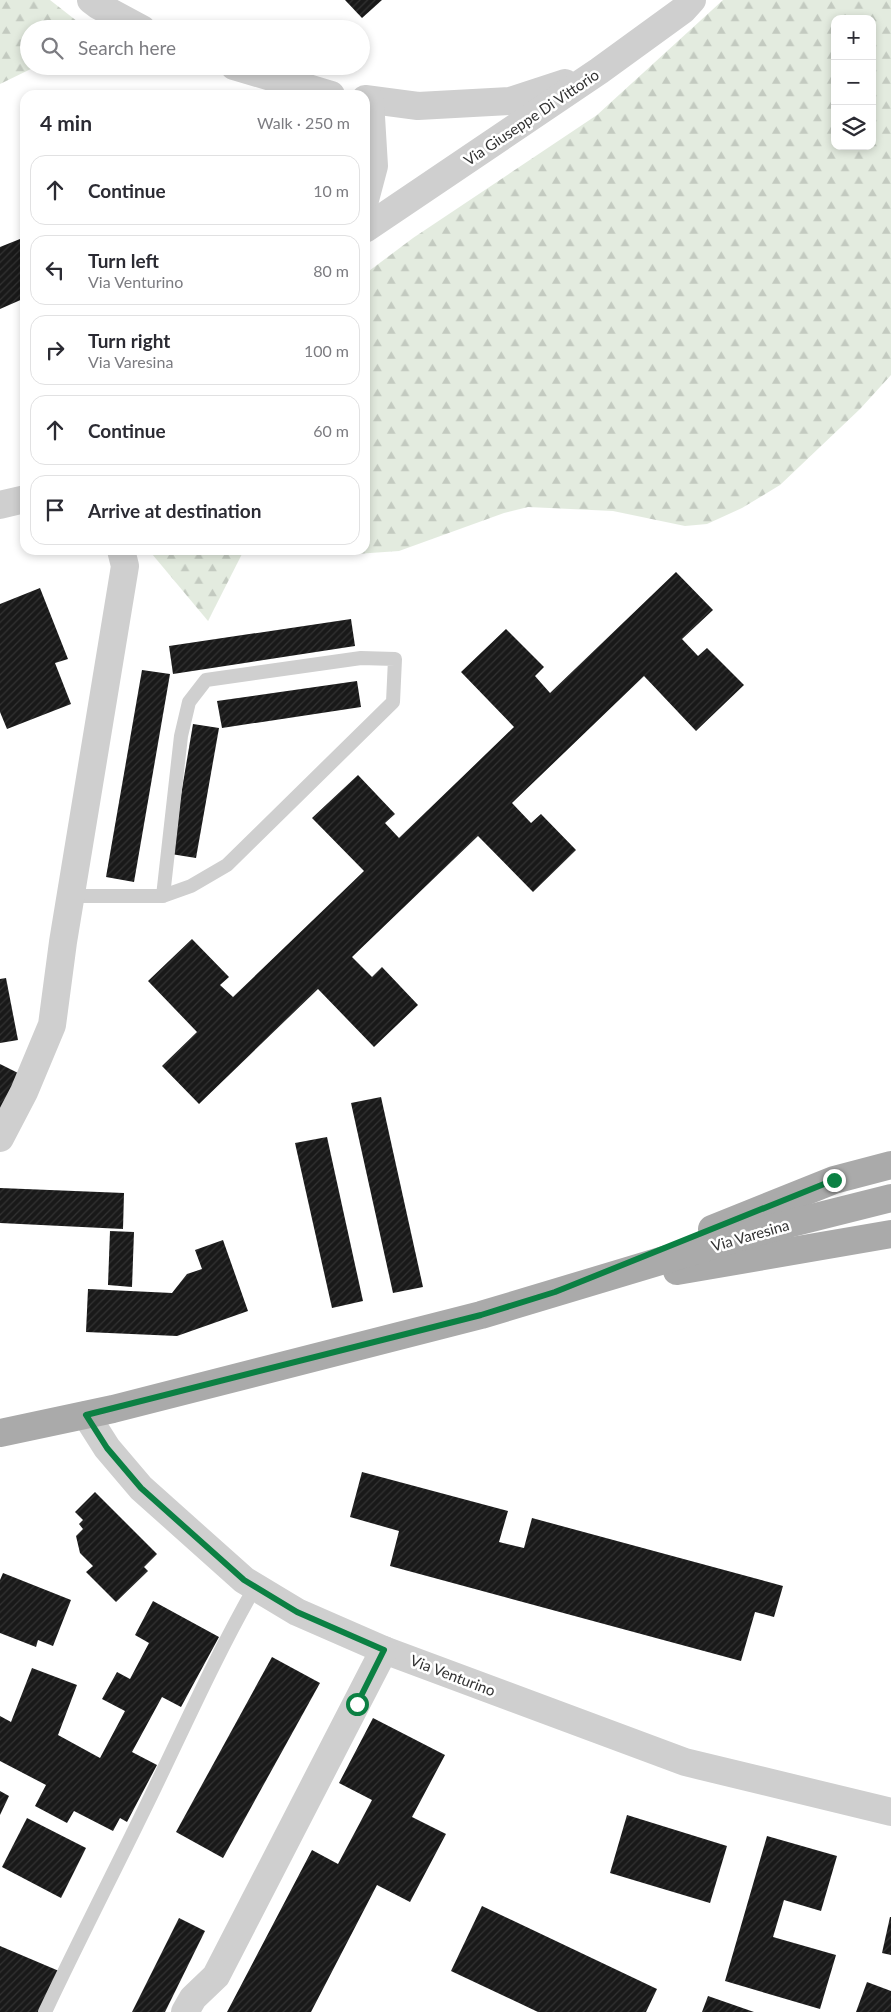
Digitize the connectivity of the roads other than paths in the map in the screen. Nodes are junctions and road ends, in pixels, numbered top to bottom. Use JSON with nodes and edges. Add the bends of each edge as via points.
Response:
{"nodes":[{"id":1,"x":91,"y":0,"type":"edge"},
{"id":2,"x":692,"y":0,"type":"edge"},
{"id":3,"x":125,"y":20,"type":"edge"},
{"id":4,"x":599,"y":71,"type":"junction"},
{"id":5,"x":264,"y":75,"type":"edge"},
{"id":6,"x":314,"y":90,"type":"edge"},
{"id":7,"x":370,"y":100,"type":"edge"},
{"id":8,"x":370,"y":122,"type":"edge"},
{"id":9,"x":370,"y":181,"type":"edge"},
{"id":10,"x":370,"y":225,"type":"edge"},
{"id":11,"x":20,"y":500,"type":"edge"},
{"id":12,"x":0,"y":505,"type":"edge"},
{"id":13,"x":122,"y":555,"type":"edge"},
{"id":14,"x":71,"y":896,"type":"junction"},
{"id":15,"x":164,"y":896,"type":"junction"},
{"id":16,"x":0,"y":1138,"type":"edge"},
{"id":17,"x":891,"y":1165,"type":"edge"},
{"id":18,"x":891,"y":1198,"type":"edge"},
{"id":19,"x":891,"y":1234,"type":"edge"},
{"id":20,"x":555,"y":1292,"type":"junction"},
{"id":21,"x":86,"y":1415,"type":"junction"},
{"id":22,"x":0,"y":1433,"type":"edge"},
{"id":23,"x":255,"y":1587,"type":"junction"},
{"id":24,"x":384,"y":1650,"type":"junction"},
{"id":25,"x":891,"y":1812,"type":"edge"},
{"id":26,"x":45,"y":2012,"type":"edge"},
{"id":27,"x":185,"y":2012,"type":"edge"}],
"edges":[{"from":1,"to":3,"type":"street"},
{"from":2,"to":4,"type":"street","name":"Via Giuseppe Di Vittorio"},
{"from":4,"to":7,"type":"street","via":[[510,101],[418,106]]},
{"from":4,"to":10,"type":"street","name":"Via Giuseppe Di Vittorio"},
{"from":5,"to":6,"type":"street"},
{"from":8,"to":9,"type":"street","via":[[374,166]]},
{"from":11,"to":12,"type":"street"},
{"from":13,"to":14,"type":"street","via":[[125,566]]},
{"from":14,"to":15,"type":"lane"},
{"from":14,"to":16,"type":"street","via":[[52,1025],[24,1092]]},
{"from":15,"to":15,"type":"lane","via":[[191,886],[227,865],[392,702],[395,659],[360,658],[206,680],[189,702],[180,736]]},
{"from":17,"to":20,"type":"main road","via":[[834,1180]]},
{"from":18,"to":20,"type":"main road","name":"Via Varesina","via":[[764,1230]]},
{"from":19,"to":20,"type":"main road"},
{"from":20,"to":21,"type":"main road","name":"Via Varesina","via":[[481,1315]]},
{"from":21,"to":22,"type":"main road","name":"Via Varesina"},
{"from":21,"to":23,"type":"street","name":"Via Venturino","via":[[107,1448],[141,1488]]},
{"from":23,"to":24,"type":"street","name":"Via Venturino","via":[[297,1612]]},
{"from":23,"to":26,"type":"lane"},
{"from":24,"to":25,"type":"street","name":"Via Venturino","via":[[685,1762]]},
{"from":24,"to":27,"type":"street","via":[[216,1976],[193,1998]]}]}
